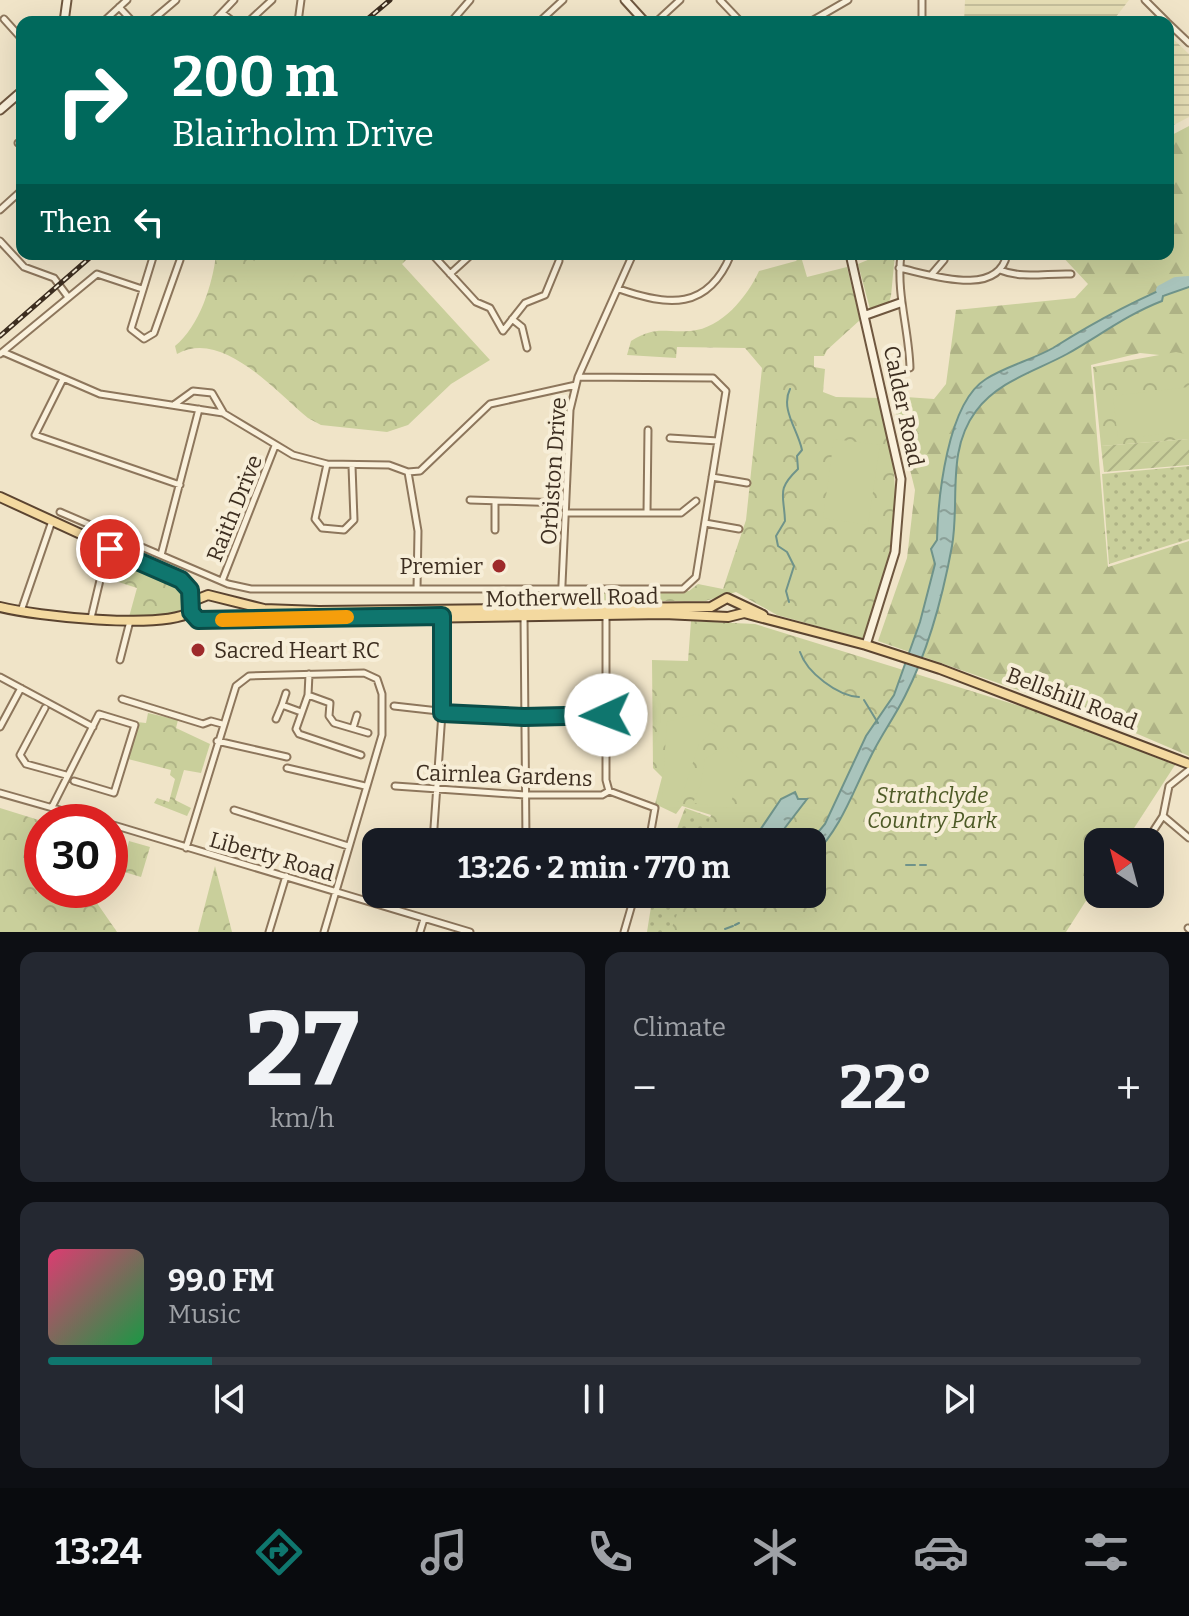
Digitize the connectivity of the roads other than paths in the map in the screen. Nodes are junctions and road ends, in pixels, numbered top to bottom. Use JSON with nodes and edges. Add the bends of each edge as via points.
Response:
{"nodes":[{"id":1,"x":127,"y":0,"type":"edge"},
{"id":2,"x":176,"y":0,"type":"edge"},
{"id":3,"x":234,"y":0,"type":"edge"},
{"id":4,"x":272,"y":0,"type":"edge"},
{"id":5,"x":470,"y":0,"type":"edge"},
{"id":6,"x":563,"y":0,"type":"edge"},
{"id":7,"x":625,"y":0,"type":"edge"},
{"id":8,"x":680,"y":0,"type":"edge"},
{"id":9,"x":720,"y":0,"type":"edge"},
{"id":10,"x":848,"y":0,"type":"edge"},
{"id":11,"x":1145,"y":0,"type":"edge"},
{"id":12,"x":119,"y":7,"type":"junction"},
{"id":13,"x":222,"y":13,"type":"junction"},
{"id":14,"x":825,"y":13,"type":"junction"},
{"id":15,"x":109,"y":16,"type":"edge"},
{"id":16,"x":127,"y":16,"type":"edge"},
{"id":17,"x":157,"y":16,"type":"edge"},
{"id":18,"x":219,"y":16,"type":"edge"},
{"id":19,"x":226,"y":16,"type":"edge"},
{"id":20,"x":255,"y":16,"type":"edge"},
{"id":21,"x":456,"y":16,"type":"edge"},
{"id":22,"x":546,"y":16,"type":"edge"},
{"id":23,"x":640,"y":16,"type":"edge"},
{"id":24,"x":663,"y":16,"type":"edge"},
{"id":25,"x":735,"y":16,"type":"edge"},
{"id":26,"x":820,"y":16,"type":"edge"},
{"id":27,"x":827,"y":16,"type":"edge"},
{"id":28,"x":1162,"y":16,"type":"edge"},
{"id":29,"x":4,"y":19,"type":"dead end"},
{"id":30,"x":1174,"y":28,"type":"edge"},
{"id":31,"x":16,"y":32,"type":"edge"},
{"id":32,"x":1189,"y":43,"type":"edge"},
{"id":33,"x":16,"y":96,"type":"edge"},
{"id":34,"x":0,"y":110,"type":"edge"},
{"id":35,"x":16,"y":195,"type":"edge"},
{"id":36,"x":0,"y":210,"type":"edge"},
{"id":37,"x":0,"y":241,"type":"edge"},
{"id":38,"x":16,"y":258,"type":"edge"},
{"id":39,"x":18,"y":260,"type":"edge"},
{"id":40,"x":152,"y":260,"type":"edge"},
{"id":41,"x":180,"y":260,"type":"edge"},
{"id":42,"x":437,"y":260,"type":"edge"},
{"id":43,"x":465,"y":260,"type":"edge"},
{"id":44,"x":631,"y":260,"type":"edge"},
{"id":45,"x":727,"y":260,"type":"edge"},
{"id":46,"x":852,"y":260,"type":"edge"},
{"id":47,"x":900,"y":260,"type":"edge"},
{"id":48,"x":942,"y":260,"type":"edge"},
{"id":49,"x":1004,"y":260,"type":"edge"},
{"id":50,"x":559,"y":261,"type":"dead end"},
{"id":51,"x":899,"y":268,"type":"junction"},
{"id":52,"x":1000,"y":270,"type":"junction"},
{"id":53,"x":450,"y":274,"type":"junction"},
{"id":54,"x":932,"y":274,"type":"junction"},
{"id":55,"x":1071,"y":274,"type":"dead end"},
{"id":56,"x":142,"y":289,"type":"junction"},
{"id":57,"x":619,"y":289,"type":"junction"},
{"id":58,"x":68,"y":297,"type":"junction"},
{"id":59,"x":900,"y":303,"type":"junction"},
{"id":60,"x":866,"y":315,"type":"junction"},
{"id":61,"x":512,"y":319,"type":"junction"},
{"id":62,"x":527,"y":348,"type":"dead end"},
{"id":63,"x":2,"y":353,"type":"edge"},
{"id":64,"x":910,"y":368,"type":"dead end"},
{"id":65,"x":578,"y":377,"type":"junction"},
{"id":66,"x":63,"y":379,"type":"junction"},
{"id":67,"x":576,"y":385,"type":"junction"},
{"id":68,"x":175,"y":404,"type":"junction"},
{"id":69,"x":199,"y":409,"type":"junction"},
{"id":70,"x":223,"y":413,"type":"junction"},
{"id":71,"x":648,"y":430,"type":"dead end"},
{"id":72,"x":670,"y":438,"type":"dead end"},
{"id":73,"x":718,"y":441,"type":"junction"},
{"id":74,"x":275,"y":446,"type":"junction"},
{"id":75,"x":327,"y":464,"type":"junction"},
{"id":76,"x":352,"y":466,"type":"junction"},
{"id":77,"x":408,"y":472,"type":"junction"},
{"id":78,"x":712,"y":477,"type":"junction"},
{"id":79,"x":747,"y":483,"type":"dead end"},
{"id":80,"x":180,"y":485,"type":"junction"},
{"id":81,"x":0,"y":497,"type":"edge"},
{"id":82,"x":470,"y":500,"type":"dead end"},
{"id":83,"x":495,"y":501,"type":"junction"},
{"id":84,"x":696,"y":501,"type":"dead end"},
{"id":85,"x":565,"y":503,"type":"junction"},
{"id":86,"x":60,"y":512,"type":"dead end"},
{"id":87,"x":565,"y":513,"type":"junction"},
{"id":88,"x":647,"y":513,"type":"junction"},
{"id":89,"x":52,"y":521,"type":"junction"},
{"id":90,"x":705,"y":523,"type":"junction"},
{"id":91,"x":739,"y":529,"type":"dead end"},
{"id":92,"x":495,"y":530,"type":"dead end"},
{"id":93,"x":117,"y":536,"type":"junction"},
{"id":94,"x":110,"y":549,"type":"junction"},
{"id":95,"x":161,"y":555,"type":"junction"},
{"id":96,"x":222,"y":581,"type":"junction"},
{"id":97,"x":417,"y":589,"type":"junction"},
{"id":98,"x":561,"y":590,"type":"junction"},
{"id":99,"x":193,"y":601,"type":"junction"},
{"id":100,"x":737,"y":601,"type":"junction"},
{"id":101,"x":722,"y":602,"type":"junction"},
{"id":102,"x":233,"y":603,"type":"junction"},
{"id":103,"x":561,"y":606,"type":"junction"},
{"id":104,"x":0,"y":607,"type":"edge"},
{"id":105,"x":20,"y":612,"type":"junction"},
{"id":106,"x":191,"y":612,"type":"junction"},
{"id":107,"x":524,"y":615,"type":"junction"},
{"id":108,"x":606,"y":615,"type":"junction"},
{"id":109,"x":724,"y":615,"type":"junction"},
{"id":110,"x":736,"y":615,"type":"junction"},
{"id":111,"x":442,"y":616,"type":"junction"},
{"id":112,"x":91,"y":618,"type":"junction"},
{"id":113,"x":229,"y":620,"type":"junction"},
{"id":114,"x":130,"y":621,"type":"junction"},
{"id":115,"x":774,"y":622,"type":"junction"},
{"id":116,"x":866,"y":645,"type":"junction"},
{"id":117,"x":120,"y":660,"type":"dead end"},
{"id":118,"x":309,"y":674,"type":"junction"},
{"id":119,"x":0,"y":677,"type":"edge"},
{"id":120,"x":21,"y":688,"type":"junction"},
{"id":121,"x":286,"y":693,"type":"dead end"},
{"id":122,"x":308,"y":695,"type":"junction"},
{"id":123,"x":122,"y":699,"type":"dead end"},
{"id":124,"x":282,"y":705,"type":"junction"},
{"id":125,"x":394,"y":706,"type":"dead end"},
{"id":126,"x":45,"y":708,"type":"dead end"},
{"id":127,"x":301,"y":712,"type":"junction"},
{"id":128,"x":442,"y":713,"type":"junction"},
{"id":129,"x":357,"y":715,"type":"dead end"},
{"id":130,"x":606,"y":715,"type":"junction"},
{"id":131,"x":524,"y":717,"type":"junction"},
{"id":132,"x":276,"y":719,"type":"dead end"},
{"id":133,"x":222,"y":724,"type":"junction"},
{"id":134,"x":0,"y":727,"type":"edge"},
{"id":135,"x":93,"y":727,"type":"junction"},
{"id":136,"x":353,"y":728,"type":"junction"},
{"id":137,"x":368,"y":733,"type":"dead end"},
{"id":138,"x":217,"y":741,"type":"junction"},
{"id":139,"x":361,"y":755,"type":"dead end"},
{"id":140,"x":287,"y":757,"type":"dead end"},
{"id":141,"x":1189,"y":764,"type":"edge"},
{"id":142,"x":287,"y":768,"type":"dead end"},
{"id":143,"x":1189,"y":770,"type":"edge"},
{"id":144,"x":66,"y":775,"type":"junction"},
{"id":145,"x":74,"y":781,"type":"dead end"},
{"id":146,"x":365,"y":786,"type":"junction"},
{"id":147,"x":395,"y":786,"type":"dead end"},
{"id":148,"x":438,"y":789,"type":"junction"},
{"id":149,"x":609,"y":791,"type":"junction"},
{"id":150,"x":0,"y":793,"type":"edge"},
{"id":151,"x":525,"y":795,"type":"junction"},
{"id":152,"x":41,"y":804,"type":"edge"},
{"id":153,"x":53,"y":804,"type":"edge"},
{"id":154,"x":234,"y":810,"type":"dead end"},
{"id":155,"x":1163,"y":816,"type":"junction"},
{"id":156,"x":434,"y":828,"type":"edge"},
{"id":157,"x":526,"y":828,"type":"edge"},
{"id":158,"x":651,"y":828,"type":"edge"},
{"id":159,"x":1155,"y":828,"type":"edge"},
{"id":160,"x":128,"y":830,"type":"edge"},
{"id":161,"x":1189,"y":838,"type":"edge"},
{"id":162,"x":348,"y":846,"type":"junction"},
{"id":163,"x":186,"y":848,"type":"junction"},
{"id":164,"x":286,"y":876,"type":"junction"},
{"id":165,"x":335,"y":891,"type":"junction"},
{"id":166,"x":631,"y":908,"type":"edge"},
{"id":167,"x":424,"y":919,"type":"junction"},
{"id":168,"x":269,"y":932,"type":"edge"},
{"id":169,"x":324,"y":932,"type":"edge"},
{"id":170,"x":420,"y":932,"type":"edge"},
{"id":171,"x":470,"y":932,"type":"edge"},
{"id":172,"x":624,"y":932,"type":"edge"}],
"edges":[{"from":1,"to":12,"type":"street"},
{"from":2,"to":17,"type":"street"},
{"from":3,"to":13,"type":"street"},
{"from":4,"to":20,"type":"street"},
{"from":5,"to":21,"type":"street"},
{"from":6,"to":22,"type":"street"},
{"from":7,"to":23,"type":"street"},
{"from":8,"to":24,"type":"street"},
{"from":9,"to":25,"type":"street"},
{"from":10,"to":14,"type":"street"},
{"from":11,"to":28,"type":"street"},
{"from":12,"to":15,"type":"street"},
{"from":12,"to":16,"type":"street"},
{"from":13,"to":18,"type":"street"},
{"from":13,"to":19,"type":"street"},
{"from":14,"to":26,"type":"street"},
{"from":14,"to":27,"type":"street"},
{"from":29,"to":31,"type":"street"},
{"from":30,"to":32,"type":"street"},
{"from":33,"to":34,"type":"street"},
{"from":35,"to":36,"type":"street"},
{"from":37,"to":38,"type":"street"},
{"from":39,"to":58,"type":"street","via":[[54,278]]},
{"from":40,"to":56,"type":"street"},
{"from":41,"to":56,"type":"street","via":[[154,333],[144,339],[131,329]]},
{"from":42,"to":53,"type":"street"},
{"from":43,"to":53,"type":"street"},
{"from":44,"to":57,"type":"street","name":"Orbiston Drive"},
{"from":45,"to":57,"type":"street","via":[[710,286],[687,298],[658,303]]},
{"from":46,"to":60,"type":"street","name":"Calder Road"},
{"from":47,"to":51,"type":"street"},
{"from":48,"to":54,"type":"street"},
{"from":49,"to":52,"type":"street"},
{"from":50,"to":61,"type":"street","via":[[545,295],[525,303]]},
{"from":51,"to":54,"type":"street"},
{"from":51,"to":59,"type":"street"},
{"from":52,"to":54,"type":"street","via":[[982,280]]},
{"from":52,"to":55,"type":"street","via":[[1018,277],[1034,272]]},
{"from":53,"to":61,"type":"street","via":[[476,302],[490,308],[501,329],[507,330]]},
{"from":56,"to":58,"type":"street","via":[[97,274]]},
{"from":57,"to":65,"type":"street","name":"Orbiston Drive"},
{"from":58,"to":63,"type":"street"},
{"from":59,"to":60,"type":"street"},
{"from":59,"to":64,"type":"street"},
{"from":60,"to":116,"type":"street","name":"Calder Road","via":[[901,479],[895,552]]},
{"from":61,"to":62,"type":"street","via":[[522,327]]},
{"from":63,"to":66,"type":"street"},
{"from":65,"to":67,"type":"street","name":"Orbiston Drive"},
{"from":65,"to":73,"type":"street","name":"Motherwell Road","via":[[713,378],[726,391]]},
{"from":66,"to":68,"type":"street","via":[[100,394]]},
{"from":66,"to":80,"type":"street","via":[[35,435]]},
{"from":67,"to":77,"type":"street","via":[[490,404],[420,471]]},
{"from":67,"to":85,"type":"street","name":"Orbiston Drive"},
{"from":68,"to":69,"type":"street"},
{"from":68,"to":70,"type":"street","via":[[193,391],[212,393]]},
{"from":69,"to":70,"type":"street"},
{"from":69,"to":80,"type":"street"},
{"from":70,"to":74,"type":"street"},
{"from":71,"to":88,"type":"street"},
{"from":72,"to":73,"type":"street"},
{"from":73,"to":78,"type":"street","name":"Motherwell Road"},
{"from":74,"to":75,"type":"street"},
{"from":74,"to":96,"type":"street","name":"Raith Drive"},
{"from":75,"to":76,"type":"street"},
{"from":75,"to":76,"type":"street","via":[[315,519],[322,528],[344,530],[354,520]]},
{"from":76,"to":77,"type":"street","via":[[389,465]]},
{"from":77,"to":97,"type":"street","via":[[418,531]]},
{"from":78,"to":79,"type":"street"},
{"from":78,"to":90,"type":"street","name":"Motherwell Road"},
{"from":80,"to":95,"type":"street"},
{"from":81,"to":89,"type":"main road"},
{"from":82,"to":83,"type":"street"},
{"from":83,"to":85,"type":"street"},
{"from":83,"to":92,"type":"street"},
{"from":84,"to":88,"type":"street","via":[[681,513]]},
{"from":85,"to":87,"type":"street","name":"Orbiston Drive"},
{"from":86,"to":93,"type":"street","name":"Motherwell Road"},
{"from":87,"to":88,"type":"street"},
{"from":87,"to":98,"type":"street","name":"Orbiston Drive"},
{"from":89,"to":94,"type":"main road"},
{"from":89,"to":105,"type":"street"},
{"from":90,"to":91,"type":"street"},
{"from":90,"to":98,"type":"street","name":"Motherwell Road","via":[[696,577],[683,589]]},
{"from":93,"to":94,"type":"street"},
{"from":93,"to":95,"type":"street","name":"Motherwell Road"},
{"from":94,"to":99,"type":"main road","via":[[181,580]]},
{"from":94,"to":112,"type":"street"},
{"from":95,"to":96,"type":"street","name":"Motherwell Road"},
{"from":96,"to":97,"type":"street","name":"Motherwell Road","via":[[251,589]]},
{"from":97,"to":98,"type":"street","name":"Motherwell Road"},
{"from":98,"to":103,"type":"street","name":"Orbiston Drive"},
{"from":99,"to":102,"type":"main road","name":"Motherwell Road","via":[[208,595]]},
{"from":99,"to":106,"type":"main road"},
{"from":100,"to":101,"type":"main road","name":"Motherwell Road"},
{"from":100,"to":110,"type":"main road"},
{"from":100,"to":115,"type":"main road"},
{"from":101,"to":103,"type":"main road","name":"Motherwell Road","via":[[711,607]]},
{"from":101,"to":109,"type":"main road"},
{"from":102,"to":103,"type":"main road","name":"Motherwell Road","via":[[319,611]]},
{"from":102,"to":113,"type":"main road"},
{"from":104,"to":105,"type":"main road"},
{"from":105,"to":112,"type":"main road"},
{"from":106,"to":113,"type":"main road","name":"Motherwell Road","via":[[198,620]]},
{"from":106,"to":114,"type":"main road","via":[[177,619]]},
{"from":107,"to":108,"type":"main road","name":"Motherwell Road"},
{"from":107,"to":111,"type":"main road","name":"Motherwell Road"},
{"from":107,"to":131,"type":"street"},
{"from":108,"to":109,"type":"main road","name":"Motherwell Road"},
{"from":108,"to":130,"type":"street"},
{"from":109,"to":110,"type":"main road","name":"Motherwell Road"},
{"from":110,"to":115,"type":"main road","name":"Motherwell Road"},
{"from":111,"to":113,"type":"main road","name":"Motherwell Road"},
{"from":111,"to":128,"type":"street"},
{"from":112,"to":114,"type":"main road"},
{"from":114,"to":117,"type":"street"},
{"from":115,"to":116,"type":"main road","name":"Bellshill Road"},
{"from":116,"to":141,"type":"main road","name":"Bellshill Road","via":[[1043,705]]},
{"from":118,"to":122,"type":"street"},
{"from":118,"to":133,"type":"street","via":[[249,676],[236,686]]},
{"from":118,"to":146,"type":"street","via":[[364,673],[377,679],[382,735]]},
{"from":119,"to":120,"type":"street"},
{"from":120,"to":134,"type":"street"},
{"from":120,"to":135,"type":"street"},
{"from":121,"to":124,"type":"street"},
{"from":122,"to":127,"type":"street"},
{"from":122,"to":136,"type":"street","via":[[330,703],[334,723]]},
{"from":123,"to":133,"type":"street","via":[[203,724]]},
{"from":124,"to":127,"type":"street"},
{"from":124,"to":132,"type":"street"},
{"from":125,"to":128,"type":"street"},
{"from":126,"to":144,"type":"street","via":[[20,755],[26,764]]},
{"from":127,"to":139,"type":"street","via":[[296,729],[303,736]]},
{"from":128,"to":131,"type":"street"},
{"from":128,"to":148,"type":"street"},
{"from":129,"to":136,"type":"street"},
{"from":130,"to":131,"type":"street"},
{"from":130,"to":149,"type":"street"},
{"from":131,"to":151,"type":"street"},
{"from":133,"to":138,"type":"street"},
{"from":135,"to":144,"type":"street"},
{"from":135,"to":145,"type":"street","via":[[99,714],[135,725],[114,793]]},
{"from":136,"to":137,"type":"street"},
{"from":138,"to":140,"type":"street"},
{"from":138,"to":163,"type":"street"},
{"from":142,"to":146,"type":"street"},
{"from":143,"to":155,"type":"street","via":[[1169,786]]},
{"from":144,"to":153,"type":"street"},
{"from":146,"to":162,"type":"street"},
{"from":147,"to":148,"type":"street","name":"Cairnlea Gardens"},
{"from":148,"to":151,"type":"street","name":"Cairnlea Gardens"},
{"from":148,"to":156,"type":"street"},
{"from":149,"to":151,"type":"street","name":"Cairnlea Gardens"},
{"from":149,"to":158,"type":"street","name":"Cairnlea Gardens","via":[[655,808]]},
{"from":150,"to":152,"type":"street"},
{"from":151,"to":157,"type":"street"},
{"from":154,"to":162,"type":"street"},
{"from":155,"to":159,"type":"street"},
{"from":155,"to":161,"type":"street"},
{"from":160,"to":163,"type":"street","name":"Liberty Road"},
{"from":162,"to":165,"type":"street"},
{"from":163,"to":164,"type":"street","name":"Liberty Road"},
{"from":164,"to":165,"type":"street","name":"Liberty Road"},
{"from":164,"to":168,"type":"street"},
{"from":165,"to":167,"type":"street","name":"Liberty Road"},
{"from":165,"to":169,"type":"street"},
{"from":166,"to":172,"type":"street"},
{"from":167,"to":170,"type":"street"},
{"from":167,"to":171,"type":"street","name":"Liberty Road"}]}
